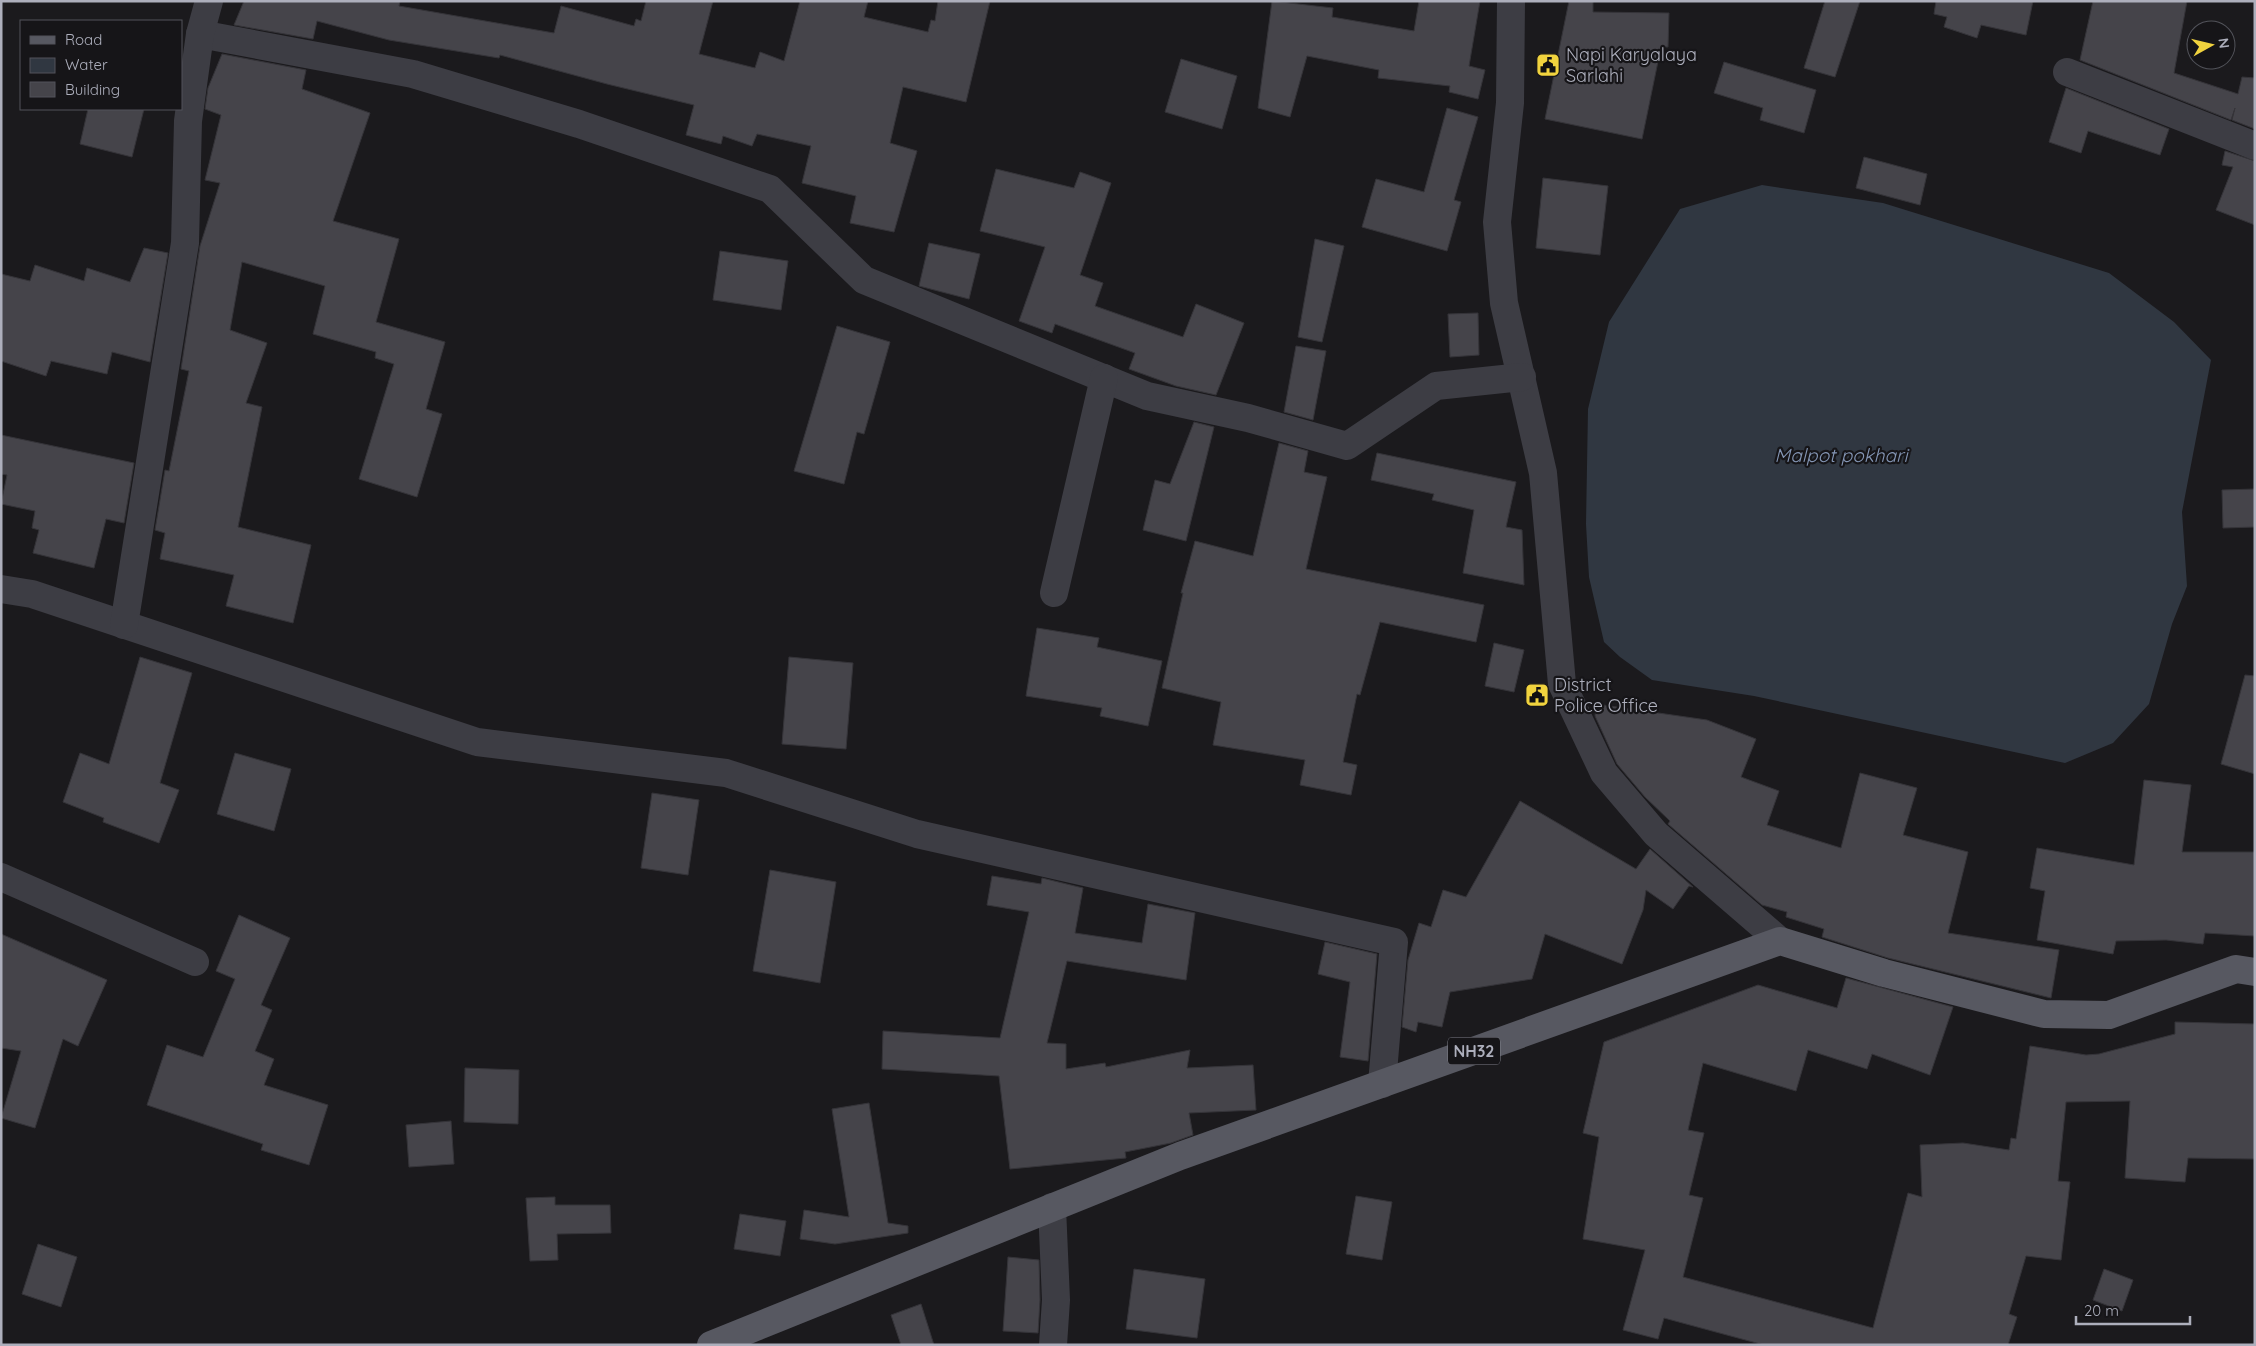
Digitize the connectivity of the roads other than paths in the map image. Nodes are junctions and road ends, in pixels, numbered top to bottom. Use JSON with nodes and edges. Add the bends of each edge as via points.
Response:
{"nodes":[{"id":1,"x":209,"y":1,"type":"edge"},
{"id":2,"x":1511,"y":1,"type":"edge"},
{"id":3,"x":200,"y":34,"type":"junction"},
{"id":4,"x":2067,"y":72,"type":"dead end"},
{"id":5,"x":2255,"y":146,"type":"edge"},
{"id":6,"x":1522,"y":377,"type":"junction"},
{"id":7,"x":1104,"y":378,"type":"junction"},
{"id":8,"x":1,"y":589,"type":"edge"},
{"id":9,"x":1054,"y":592,"type":"dead end"},
{"id":10,"x":124,"y":625,"type":"junction"},
{"id":11,"x":1,"y":877,"type":"edge"},
{"id":12,"x":1780,"y":942,"type":"junction"},
{"id":13,"x":195,"y":962,"type":"dead end"},
{"id":14,"x":2255,"y":972,"type":"edge"},
{"id":15,"x":1382,"y":1084,"type":"junction"},
{"id":16,"x":1052,"y":1208,"type":"junction"},
{"id":17,"x":711,"y":1345,"type":"edge"},
{"id":18,"x":1053,"y":1345,"type":"edge"}],
"edges":[{"from":1,"to":3,"type":"street"},
{"from":2,"to":6,"type":"street","via":[[1510,103],[1497,222],[1504,303]]},
{"from":3,"to":7,"type":"street","via":[[412,74],[579,124],[770,189],[864,280]]},
{"from":3,"to":10,"type":"street","via":[[188,121],[186,243]]},
{"from":4,"to":5,"type":"street"},
{"from":6,"to":7,"type":"street","via":[[1436,386],[1347,446],[1248,418],[1147,396]]},
{"from":6,"to":12,"type":"street","via":[[1542,474],[1562,684],[1604,773],[1656,834]]},
{"from":7,"to":9,"type":"street"},
{"from":8,"to":10,"type":"street","via":[[32,594]]},
{"from":10,"to":15,"type":"street","via":[[477,742],[726,773],[917,834],[1394,942]]},
{"from":11,"to":13,"type":"street"},
{"from":12,"to":14,"type":"main road","via":[[1884,973],[2044,1014],[2109,1015],[2236,969]]},
{"from":12,"to":15,"type":"main road","number":"NH32"},
{"from":15,"to":16,"type":"main road","number":"NH32","via":[[1180,1156]]},
{"from":16,"to":17,"type":"main road","number":"NH32"},
{"from":16,"to":18,"type":"street","via":[[1056,1300]]}]}
